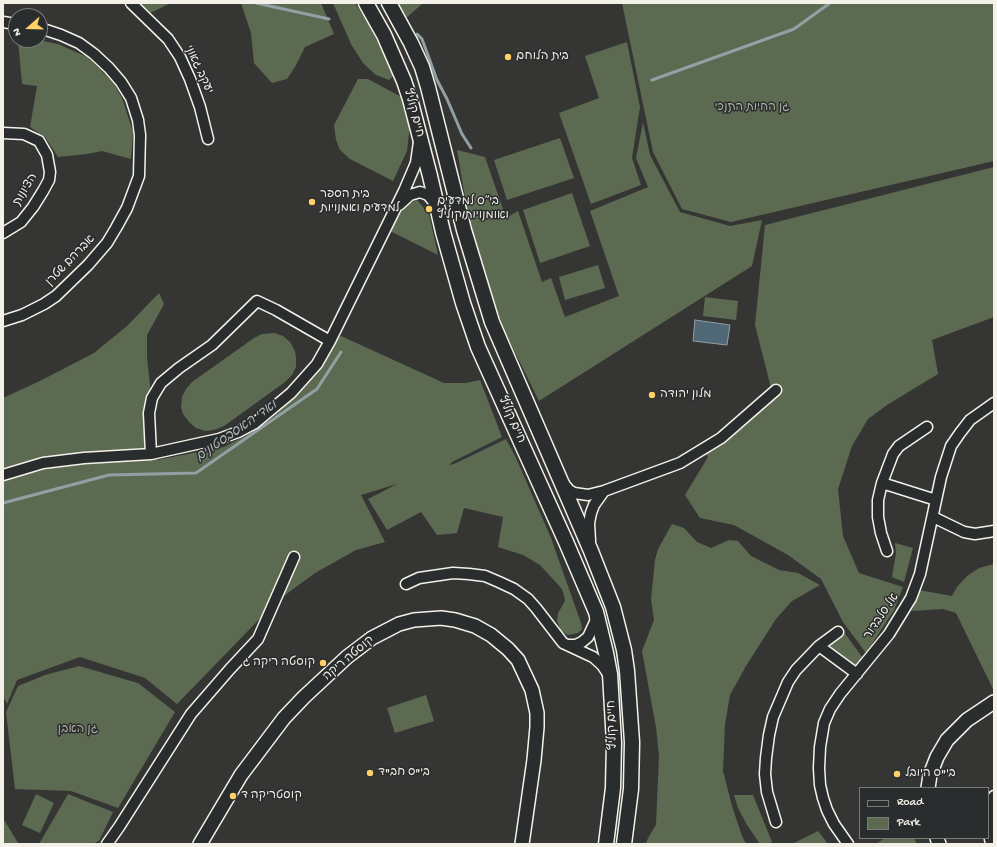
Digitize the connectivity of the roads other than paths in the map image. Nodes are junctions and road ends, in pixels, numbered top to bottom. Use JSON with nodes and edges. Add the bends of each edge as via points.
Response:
{"nodes":[{"id":1,"x":131,"y":3,"type":"edge"},
{"id":2,"x":366,"y":3,"type":"edge"},
{"id":3,"x":389,"y":3,"type":"edge"},
{"id":4,"x":48,"y":31,"type":"edge"},
{"id":5,"x":3,"y":133,"type":"edge"},
{"id":6,"x":419,"y":136,"type":"junction"},
{"id":7,"x":208,"y":139,"type":"dead end"},
{"id":8,"x":395,"y":209,"type":"junction"},
{"id":9,"x":438,"y":209,"type":"junction"},
{"id":10,"x":3,"y":233,"type":"edge"},
{"id":11,"x":3,"y":320,"type":"edge"},
{"id":12,"x":330,"y":341,"type":"junction"},
{"id":13,"x":776,"y":390,"type":"dead end"},
{"id":14,"x":994,"y":403,"type":"edge"},
{"id":15,"x":927,"y":427,"type":"dead end"},
{"id":16,"x":150,"y":454,"type":"junction"},
{"id":17,"x":3,"y":475,"type":"edge"},
{"id":18,"x":558,"y":476,"type":"junction"},
{"id":19,"x":882,"y":483,"type":"junction"},
{"id":20,"x":604,"y":491,"type":"junction"},
{"id":21,"x":936,"y":500,"type":"junction"},
{"id":22,"x":932,"y":517,"type":"junction"},
{"id":23,"x":994,"y":531,"type":"edge"},
{"id":24,"x":591,"y":551,"type":"junction"},
{"id":25,"x":887,"y":551,"type":"dead end"},
{"id":26,"x":294,"y":557,"type":"dead end"},
{"id":27,"x":406,"y":584,"type":"dead end"},
{"id":28,"x":596,"y":612,"type":"junction"},
{"id":29,"x":838,"y":632,"type":"dead end"},
{"id":30,"x":568,"y":645,"type":"junction"},
{"id":31,"x":819,"y":646,"type":"junction"},
{"id":32,"x":857,"y":674,"type":"junction"},
{"id":33,"x":610,"y":677,"type":"junction"},
{"id":34,"x":994,"y":702,"type":"edge"},
{"id":35,"x":928,"y":787,"type":"edge"},
{"id":36,"x":994,"y":796,"type":"edge"},
{"id":37,"x":776,"y":822,"type":"dead end"},
{"id":38,"x":107,"y":844,"type":"edge"},
{"id":39,"x":200,"y":844,"type":"edge"},
{"id":40,"x":522,"y":844,"type":"edge"},
{"id":41,"x":606,"y":844,"type":"edge"},
{"id":42,"x":624,"y":844,"type":"edge"},
{"id":43,"x":848,"y":844,"type":"edge"},
{"id":44,"x":991,"y":844,"type":"edge"}],
"edges":[{"from":1,"to":7,"type":"street","name":"יעקב גאוני","via":[[168,39],[180,57],[200,106]]},
{"from":2,"to":6,"type":"main road","name":"חיים קוליץ","via":[[384,35],[404,81]]},
{"from":3,"to":18,"type":"main road","name":"חיים קוליץ","via":[[411,42],[424,74],[468,244],[492,322]]},
{"from":4,"to":11,"type":"street","name":"אברהם שטרן","via":[[79,43],[94,54],[121,82],[131,98],[138,120],[139,176],[116,228],[88,265],[44,304],[22,315]]},
{"from":5,"to":10,"type":"street","name":"הציונות","via":[[24,134],[39,141],[47,155],[50,172],[44,191],[34,207],[20,222]]},
{"from":6,"to":8,"type":"street","via":[[416,162]]},
{"from":6,"to":9,"type":"main road","name":"חיים קוליץ"},
{"from":8,"to":9,"type":"street","via":[[420,192],[432,199]]},
{"from":8,"to":12,"type":"street"},
{"from":9,"to":28,"type":"main road","name":"חיים קוליץ","via":[[442,232],[478,347]]},
{"from":12,"to":16,"type":"street","via":[[317,364],[291,393],[255,422],[219,439]]},
{"from":12,"to":16,"type":"street","via":[[257,301],[212,345],[161,383],[152,398],[149,413]]},
{"from":13,"to":20,"type":"street","via":[[709,446],[680,463]]},
{"from":14,"to":21,"type":"street","name":"אל סלבדור","via":[[970,420],[951,446]]},
{"from":15,"to":19,"type":"street","via":[[896,450]]},
{"from":16,"to":17,"type":"street","via":[[43,463]]},
{"from":18,"to":20,"type":"street","via":[[574,493],[588,495]]},
{"from":18,"to":24,"type":"main road","name":"חיים קוליץ"},
{"from":19,"to":21,"type":"street"},
{"from":19,"to":25,"type":"street","via":[[878,500],[878,518]]},
{"from":20,"to":24,"type":"street","via":[[591,513]]},
{"from":21,"to":22,"type":"street","name":"אל סלבדור"},
{"from":22,"to":23,"type":"street","via":[[964,532],[975,534]]},
{"from":22,"to":32,"type":"street","name":"אל סלבדור","via":[[920,574],[911,598],[889,634]]},
{"from":24,"to":42,"type":"main road","name":"חיים קוליץ","via":[[613,607],[628,679],[632,765]]},
{"from":26,"to":38,"type":"street","via":[[258,639],[191,714]]},
{"from":27,"to":30,"type":"street","via":[[419,578],[454,573],[485,576],[514,589],[528,599],[558,638]]},
{"from":28,"to":30,"type":"street","via":[[595,622],[588,637],[582,642]]},
{"from":28,"to":33,"type":"main road","name":"חיים קוליץ"},
{"from":29,"to":31,"type":"street"},
{"from":30,"to":33,"type":"street","via":[[593,657]]},
{"from":31,"to":32,"type":"street"},
{"from":31,"to":37,"type":"street","via":[[788,682],[769,735],[765,774],[767,792]]},
{"from":32,"to":43,"type":"street","name":"אל סלבדור","via":[[830,709],[824,723],[820,747],[822,798],[834,824]]},
{"from":33,"to":41,"type":"main road","name":"חיים קוליץ","via":[[614,764]]},
{"from":34,"to":35,"type":"street","via":[[967,720],[948,740],[937,757]]},
{"from":36,"to":44,"type":"street","via":[[989,821]]},
{"from":39,"to":40,"type":"street","name":"קוסטה ריקה","via":[[241,775],[284,718],[304,698],[372,638],[414,620],[441,618],[476,626],[491,635],[518,660],[532,690],[537,727]]}]}
